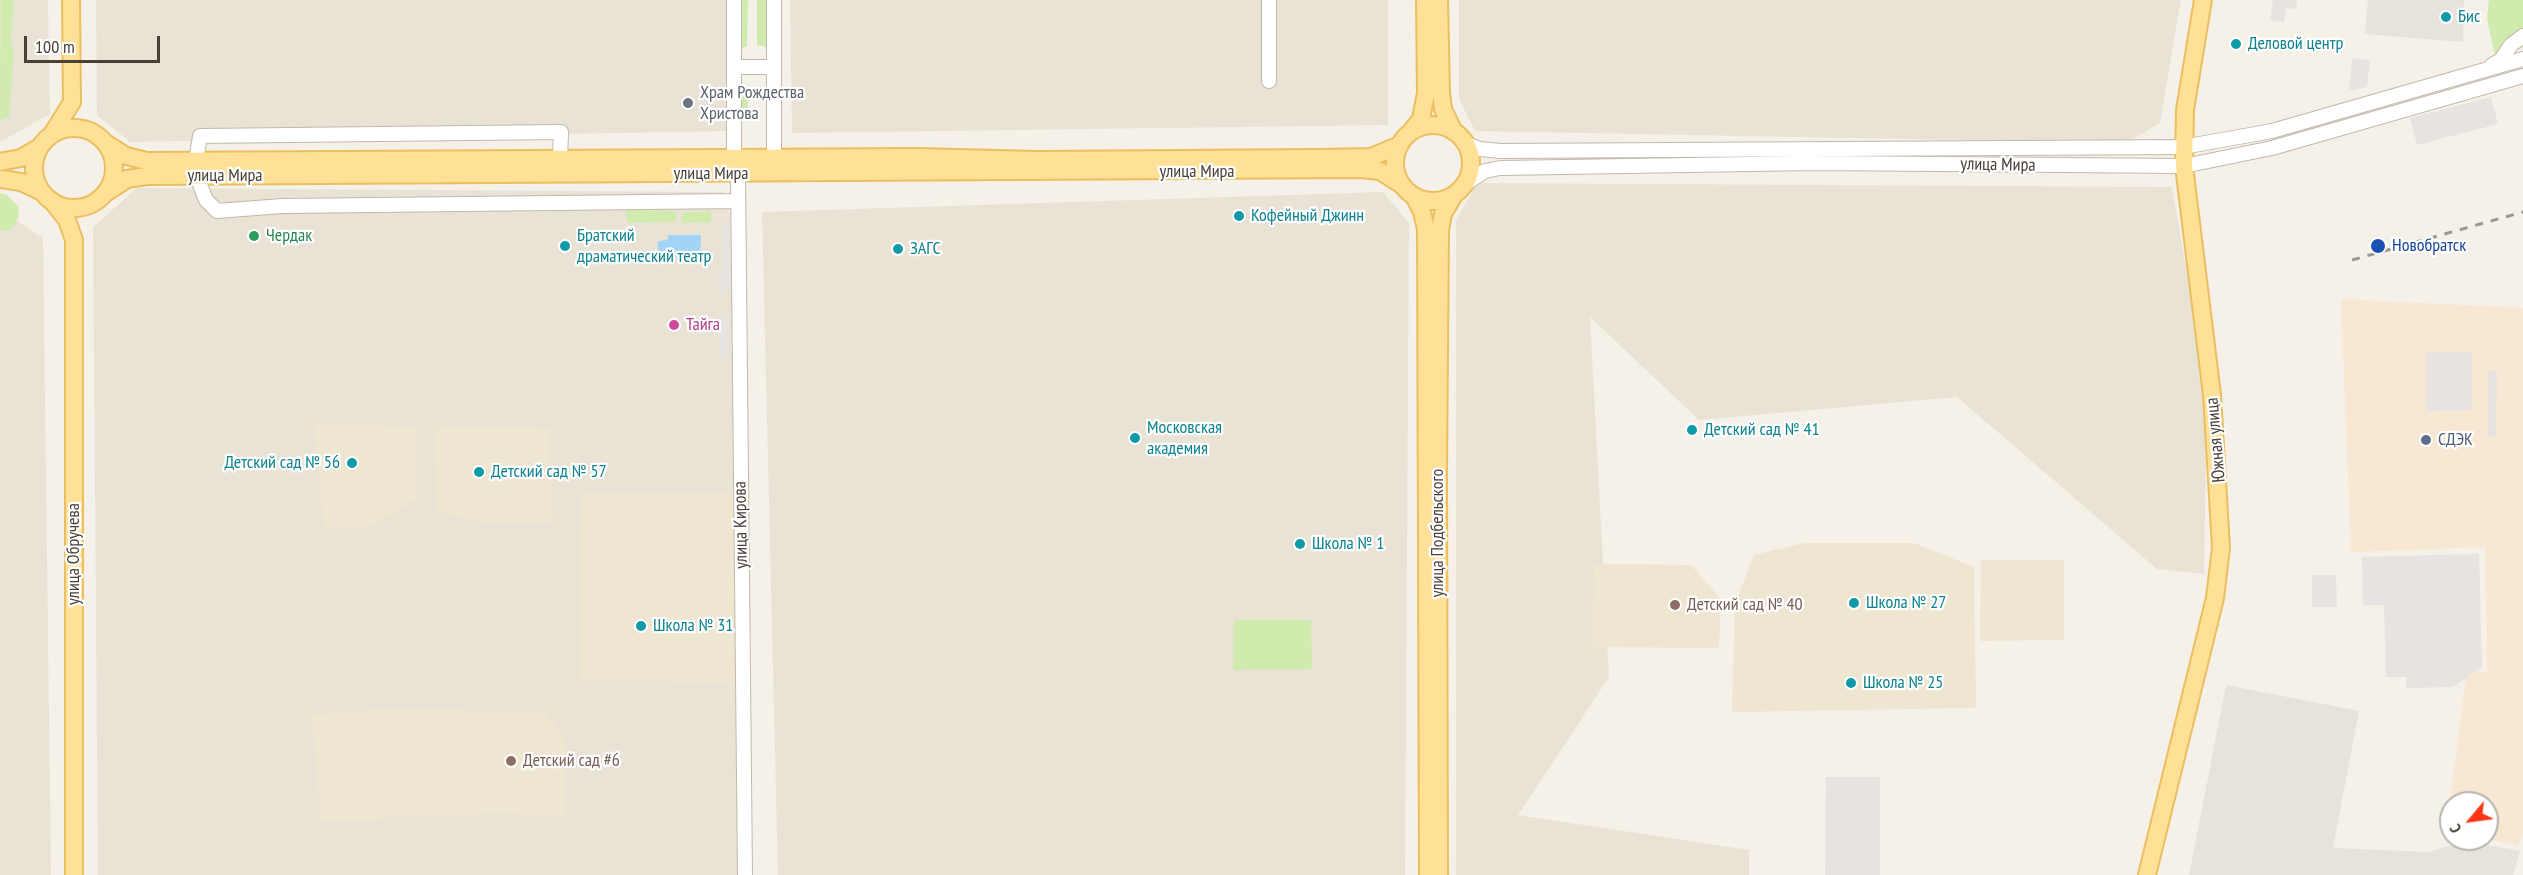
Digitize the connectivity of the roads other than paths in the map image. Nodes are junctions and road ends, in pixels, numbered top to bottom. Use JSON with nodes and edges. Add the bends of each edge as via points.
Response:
{"nodes":[{"id":1,"x":71,"y":0,"type":"edge"},
{"id":2,"x":734,"y":0,"type":"edge"},
{"id":3,"x":774,"y":0,"type":"edge"},
{"id":4,"x":1269,"y":0,"type":"edge"},
{"id":5,"x":1425,"y":0,"type":"edge"},
{"id":6,"x":1439,"y":0,"type":"edge"},
{"id":7,"x":2203,"y":0,"type":"edge"},
{"id":8,"x":2523,"y":36,"type":"edge"},
{"id":9,"x":2523,"y":59,"type":"edge"},
{"id":10,"x":734,"y":67,"type":"junction"},
{"id":11,"x":774,"y":67,"type":"junction"},
{"id":12,"x":2478,"y":72,"type":"junction"},
{"id":13,"x":2523,"y":76,"type":"edge"},
{"id":14,"x":1269,"y":81,"type":"dead end"},
{"id":15,"x":72,"y":102,"type":"junction"},
{"id":16,"x":52,"y":134,"type":"junction"},
{"id":17,"x":1459,"y":137,"type":"junction"},
{"id":18,"x":1405,"y":139,"type":"junction"},
{"id":19,"x":103,"y":140,"type":"junction"},
{"id":20,"x":40,"y":147,"type":"junction"},
{"id":21,"x":2183,"y":147,"type":"junction"},
{"id":22,"x":734,"y":158,"type":"junction"},
{"id":23,"x":774,"y":158,"type":"junction"},
{"id":24,"x":560,"y":159,"type":"junction"},
{"id":25,"x":0,"y":162,"type":"edge"},
{"id":26,"x":917,"y":165,"type":"junction"},
{"id":27,"x":1319,"y":165,"type":"junction"},
{"id":28,"x":663,"y":166,"type":"junction"},
{"id":29,"x":2184,"y":166,"type":"junction"},
{"id":30,"x":196,"y":169,"type":"junction"},
{"id":31,"x":738,"y":175,"type":"junction"},
{"id":32,"x":0,"y":179,"type":"edge"},
{"id":33,"x":1460,"y":189,"type":"junction"},
{"id":34,"x":1408,"y":190,"type":"junction"},
{"id":35,"x":47,"y":196,"type":"junction"},
{"id":36,"x":101,"y":197,"type":"junction"},
{"id":37,"x":738,"y":201,"type":"junction"},
{"id":38,"x":74,"y":233,"type":"junction"},
{"id":39,"x":1433,"y":854,"type":"junction"},
{"id":40,"x":74,"y":875,"type":"edge"},
{"id":41,"x":745,"y":875,"type":"edge"},
{"id":42,"x":1428,"y":875,"type":"edge"},
{"id":43,"x":1439,"y":875,"type":"edge"},
{"id":44,"x":2147,"y":875,"type":"edge"}],
"edges":[{"from":1,"to":15,"type":"main road"},
{"from":2,"to":10,"type":"street"},
{"from":3,"to":11,"type":"street"},
{"from":4,"to":14,"type":"street"},
{"from":5,"to":18,"type":"main road","via":[[1426,93],[1421,118]]},
{"from":6,"to":17,"type":"main road","via":[[1443,109]]},
{"from":7,"to":21,"type":"main road","name":"Южная улица"},
{"from":8,"to":12,"type":"street","via":[[2501,60]]},
{"from":9,"to":12,"type":"street","name":"улица Мира"},
{"from":10,"to":11,"type":"street"},
{"from":10,"to":22,"type":"street"},
{"from":11,"to":23,"type":"street"},
{"from":12,"to":21,"type":"street","name":"улица Мира","via":[[2272,131]]},
{"from":13,"to":29,"type":"street","name":"улица Мира","via":[[2272,148]]},
{"from":15,"to":16,"type":"main road"},
{"from":15,"to":19,"type":"main road"},
{"from":16,"to":19,"type":"main road","via":[[75,128]]},
{"from":16,"to":20,"type":"main road"},
{"from":17,"to":18,"type":"main road","via":[[1432,126]]},
{"from":17,"to":21,"type":"street","name":"улица Мира","via":[[1480,149],[1500,151]]},
{"from":17,"to":33,"type":"main road","via":[[1471,166]]},
{"from":18,"to":27,"type":"main road","via":[[1371,157]]},
{"from":18,"to":34,"type":"main road","via":[[1395,161]]},
{"from":19,"to":30,"type":"main road","name":"улица Мира","via":[[136,160]]},
{"from":19,"to":36,"type":"main road","via":[[113,157],[114,172]]},
{"from":20,"to":25,"type":"main road","via":[[21,158]]},
{"from":20,"to":35,"type":"main road","via":[[34,165],[37,183]]},
{"from":21,"to":29,"type":"main road","name":"Южная улица"},
{"from":22,"to":23,"type":"main road","name":"улица Мира"},
{"from":22,"to":28,"type":"main road","name":"улица Мира"},
{"from":23,"to":26,"type":"main road","name":"улица Мира"},
{"from":24,"to":28,"type":"main road","name":"улица Мира"},
{"from":24,"to":30,"type":"main road","name":"улица Мира"},
{"from":24,"to":30,"type":"street","via":[[561,132],[201,136]]},
{"from":26,"to":27,"type":"main road","name":"улица Мира"},
{"from":26,"to":31,"type":"main road","name":"улица Мира"},
{"from":27,"to":34,"type":"main road","via":[[1372,170],[1389,176]]},
{"from":28,"to":30,"type":"main road","name":"улица Мира"},
{"from":28,"to":31,"type":"main road","name":"улица Мира"},
{"from":29,"to":33,"type":"street","name":"улица Мира","via":[[1815,163],[1500,168],[1485,171]]},
{"from":29,"to":44,"type":"main road","name":"Южная улица","via":[[2212,395],[2222,548],[2216,598]]},
{"from":30,"to":36,"type":"main road","name":"улица Мира","via":[[137,177],[120,183]]},
{"from":30,"to":37,"type":"street","via":[[206,200],[217,211],[282,206]]},
{"from":31,"to":37,"type":"street","name":"улица Кирова"},
{"from":32,"to":35,"type":"main road","via":[[21,182]]},
{"from":33,"to":34,"type":"main road","via":[[1430,201]]},
{"from":33,"to":39,"type":"main road","name":"улица Подбельского","via":[[1443,214],[1440,230]]},
{"from":34,"to":39,"type":"main road","name":"улица Подбельского","via":[[1422,212],[1426,229]]},
{"from":35,"to":36,"type":"main road","via":[[64,207],[77,208]]},
{"from":35,"to":38,"type":"main road"},
{"from":36,"to":38,"type":"main road"},
{"from":37,"to":41,"type":"street","name":"улица Кирова"},
{"from":38,"to":40,"type":"main road","name":"улица Обручева"},
{"from":39,"to":42,"type":"main road","name":"улица Подбельского"},
{"from":39,"to":43,"type":"main road","name":"улица Подбельского"}]}
